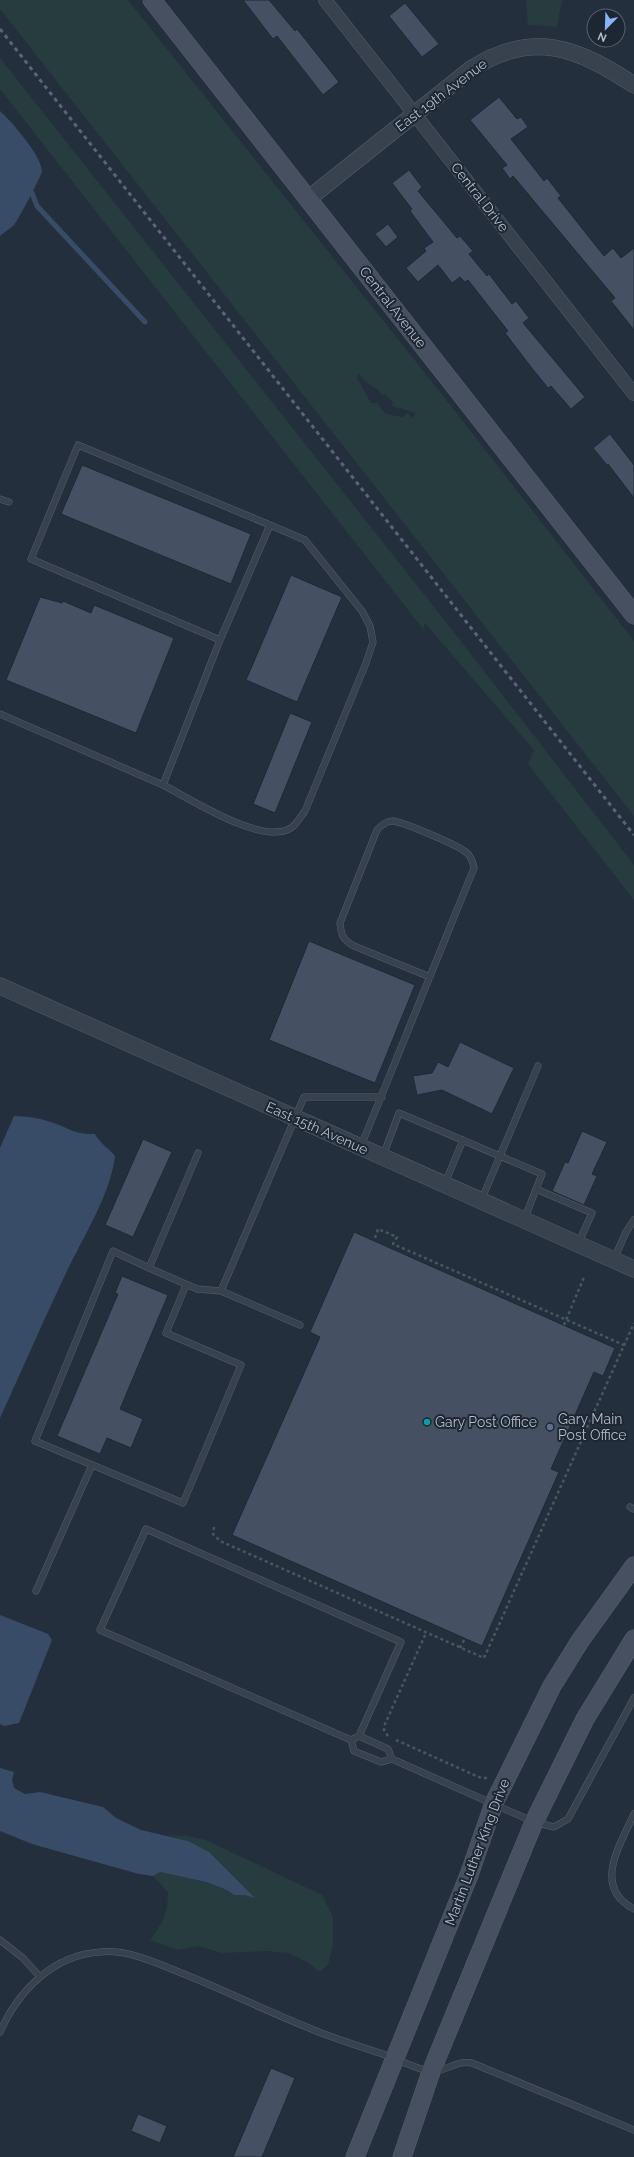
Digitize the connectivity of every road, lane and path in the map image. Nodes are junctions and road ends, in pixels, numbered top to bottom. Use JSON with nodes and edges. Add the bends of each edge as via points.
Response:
{"nodes":[{"id":1,"x":152,"y":0,"type":"edge"},
{"id":2,"x":325,"y":0,"type":"edge"},
{"id":3,"x":634,"y":85,"type":"edge"},
{"id":4,"x":414,"y":113,"type":"junction"},
{"id":5,"x":308,"y":199,"type":"junction"},
{"id":6,"x":634,"y":394,"type":"edge"},
{"id":7,"x":0,"y":499,"type":"edge"},
{"id":8,"x":9,"y":502,"type":"dead end"},
{"id":9,"x":270,"y":525,"type":"junction"},
{"id":10,"x":634,"y":615,"type":"edge"},
{"id":11,"x":220,"y":640,"type":"junction"},
{"id":12,"x":0,"y":714,"type":"edge"},
{"id":13,"x":163,"y":785,"type":"junction"},
{"id":14,"x":430,"y":977,"type":"junction"},
{"id":15,"x":0,"y":986,"type":"edge"},
{"id":16,"x":538,"y":1066,"type":"dead end"},
{"id":17,"x":382,"y":1097,"type":"junction"},
{"id":18,"x":295,"y":1118,"type":"junction"},
{"id":19,"x":463,"y":1140,"type":"junction"},
{"id":20,"x":361,"y":1148,"type":"junction"},
{"id":21,"x":198,"y":1153,"type":"dead end"},
{"id":22,"x":500,"y":1156,"type":"junction"},
{"id":23,"x":382,"y":1157,"type":"junction"},
{"id":24,"x":445,"y":1185,"type":"junction"},
{"id":25,"x":536,"y":1189,"type":"junction"},
{"id":26,"x":480,"y":1201,"type":"junction"},
{"id":27,"x":523,"y":1220,"type":"junction"},
{"id":28,"x":634,"y":1220,"type":"edge"},
{"id":29,"x":374,"y":1238,"type":"dead end"},
{"id":30,"x":578,"y":1245,"type":"junction"},
{"id":31,"x":614,"y":1260,"type":"junction"},
{"id":32,"x":149,"y":1268,"type":"junction"},
{"id":33,"x":634,"y":1269,"type":"edge"},
{"id":34,"x":584,"y":1277,"type":"dead end"},
{"id":35,"x":186,"y":1284,"type":"junction"},
{"id":36,"x":221,"y":1291,"type":"junction"},
{"id":37,"x":566,"y":1319,"type":"junction"},
{"id":38,"x":634,"y":1323,"type":"edge"},
{"id":39,"x":300,"y":1325,"type":"dead end"},
{"id":40,"x":564,"y":1325,"type":"dead end"},
{"id":41,"x":624,"y":1345,"type":"junction"},
{"id":42,"x":92,"y":1465,"type":"junction"},
{"id":43,"x":214,"y":1527,"type":"dead end"},
{"id":44,"x":634,"y":1566,"type":"edge"},
{"id":45,"x":36,"y":1591,"type":"dead end"},
{"id":46,"x":426,"y":1633,"type":"junction"},
{"id":47,"x":465,"y":1638,"type":"dead end"},
{"id":48,"x":634,"y":1639,"type":"edge"},
{"id":49,"x":460,"y":1648,"type":"junction"},
{"id":50,"x":634,"y":1698,"type":"edge"},
{"id":51,"x":360,"y":1736,"type":"junction"},
{"id":52,"x":351,"y":1740,"type":"junction"},
{"id":53,"x":392,"y":1759,"type":"junction"},
{"id":54,"x":489,"y":1776,"type":"dead end"},
{"id":55,"x":494,"y":1804,"type":"junction"},
{"id":56,"x":634,"y":1814,"type":"edge"},
{"id":57,"x":534,"y":1822,"type":"junction"},
{"id":58,"x":634,"y":1909,"type":"edge"},
{"id":59,"x":0,"y":1940,"type":"edge"},
{"id":60,"x":40,"y":1977,"type":"junction"},
{"id":61,"x":0,"y":2032,"type":"edge"},
{"id":62,"x":394,"y":2058,"type":"junction"},
{"id":63,"x":431,"y":2072,"type":"junction"},
{"id":64,"x":634,"y":2130,"type":"edge"},
{"id":65,"x":354,"y":2157,"type":"edge"},
{"id":66,"x":402,"y":2157,"type":"edge"}],
"edges":[{"from":1,"to":5,"type":"main road","name":"Central Avenue"},
{"from":2,"to":4,"type":"street","name":"Central Drive"},
{"from":3,"to":4,"type":"street","name":"East 19th Avenue","via":[[598,62],[580,54],[558,48],[528,48],[500,53],[479,64]]},
{"from":4,"to":5,"type":"street","name":"East 19th Avenue"},
{"from":4,"to":6,"type":"street","name":"Central Drive"},
{"from":5,"to":10,"type":"main road","name":"Central Avenue"},
{"from":7,"to":8,"type":"lane"},
{"from":9,"to":11,"type":"lane"},
{"from":9,"to":11,"type":"lane","via":[[78,445],[31,558]]},
{"from":9,"to":13,"type":"lane","via":[[305,540],[362,611],[370,626],[373,642],[363,670],[304,811],[291,828],[270,833],[247,828]]},
{"from":11,"to":13,"type":"lane"},
{"from":12,"to":13,"type":"lane"},
{"from":14,"to":14,"type":"lane","via":[[470,882],[474,868],[472,861],[467,853],[458,848],[405,824],[392,821],[384,823],[377,830],[340,923],[341,935],[354,946]]},
{"from":14,"to":17,"type":"lane"},
{"from":15,"to":18,"type":"street","name":"East 15th Avenue"},
{"from":16,"to":22,"type":"lane"},
{"from":17,"to":18,"type":"lane","via":[[304,1097]]},
{"from":17,"to":20,"type":"lane"},
{"from":18,"to":20,"type":"street","name":"East 15th Avenue"},
{"from":18,"to":36,"type":"lane"},
{"from":19,"to":22,"type":"lane"},
{"from":19,"to":23,"type":"lane","via":[[399,1113]]},
{"from":19,"to":24,"type":"lane"},
{"from":20,"to":23,"type":"street","name":"East 15th Avenue"},
{"from":21,"to":32,"type":"lane"},
{"from":22,"to":25,"type":"lane","via":[[542,1174]]},
{"from":22,"to":26,"type":"lane"},
{"from":23,"to":24,"type":"street","name":"East 15th Avenue"},
{"from":24,"to":26,"type":"street","name":"East 15th Avenue"},
{"from":25,"to":27,"type":"lane"},
{"from":25,"to":30,"type":"lane","via":[[592,1213]]},
{"from":26,"to":27,"type":"street","name":"East 15th Avenue"},
{"from":27,"to":30,"type":"street","name":"East 15th Avenue"},
{"from":28,"to":31,"type":"lane"},
{"from":29,"to":37,"type":"path","via":[[378,1229],[397,1237],[393,1244]]},
{"from":30,"to":31,"type":"street","name":"East 15th Avenue"},
{"from":31,"to":33,"type":"street","name":"East 15th Avenue"},
{"from":32,"to":35,"type":"lane"},
{"from":32,"to":42,"type":"lane","via":[[113,1252],[35,1441]]},
{"from":34,"to":37,"type":"path"},
{"from":35,"to":36,"type":"lane","via":[[197,1290]]},
{"from":35,"to":42,"type":"lane","via":[[166,1332],[241,1365],[182,1503]]},
{"from":36,"to":39,"type":"lane"},
{"from":37,"to":40,"type":"path"},
{"from":37,"to":41,"type":"path"},
{"from":38,"to":41,"type":"path"},
{"from":41,"to":49,"type":"path","via":[[484,1658]]},
{"from":42,"to":45,"type":"lane"},
{"from":43,"to":46,"type":"path","via":[[213,1534],[220,1541]]},
{"from":44,"to":55,"type":"main road","name":"Martin Luther King Drive","via":[[580,1641],[552,1686]]},
{"from":46,"to":49,"type":"path"},
{"from":46,"to":54,"type":"path","via":[[385,1724],[385,1733],[391,1738],[482,1778]]},
{"from":47,"to":49,"type":"path"},
{"from":48,"to":57,"type":"main road","via":[[585,1719]]},
{"from":50,"to":57,"type":"lane","via":[[568,1819],[554,1827]]},
{"from":51,"to":52,"type":"lane"},
{"from":51,"to":52,"type":"lane","via":[[401,1642],[146,1528],[100,1630]]},
{"from":51,"to":53,"type":"lane","via":[[388,1749]]},
{"from":52,"to":53,"type":"lane","via":[[354,1751],[381,1762]]},
{"from":53,"to":55,"type":"lane"},
{"from":55,"to":57,"type":"lane"},
{"from":55,"to":62,"type":"main road","name":"Martin Luther King Drive","via":[[469,1875]]},
{"from":56,"to":58,"type":"lane","via":[[612,1863],[611,1880],[616,1893]]},
{"from":57,"to":63,"type":"main road"},
{"from":59,"to":60,"type":"lane","via":[[24,1958]]},
{"from":60,"to":61,"type":"lane","via":[[19,1998]]},
{"from":60,"to":62,"type":"lane","via":[[73,1957],[100,1952],[119,1952],[166,1967],[310,2029]]},
{"from":62,"to":63,"type":"lane"},
{"from":62,"to":65,"type":"main road","name":"Martin Luther King Drive"},
{"from":63,"to":64,"type":"lane","via":[[459,2063],[472,2063]]},
{"from":63,"to":66,"type":"main road"}]}
